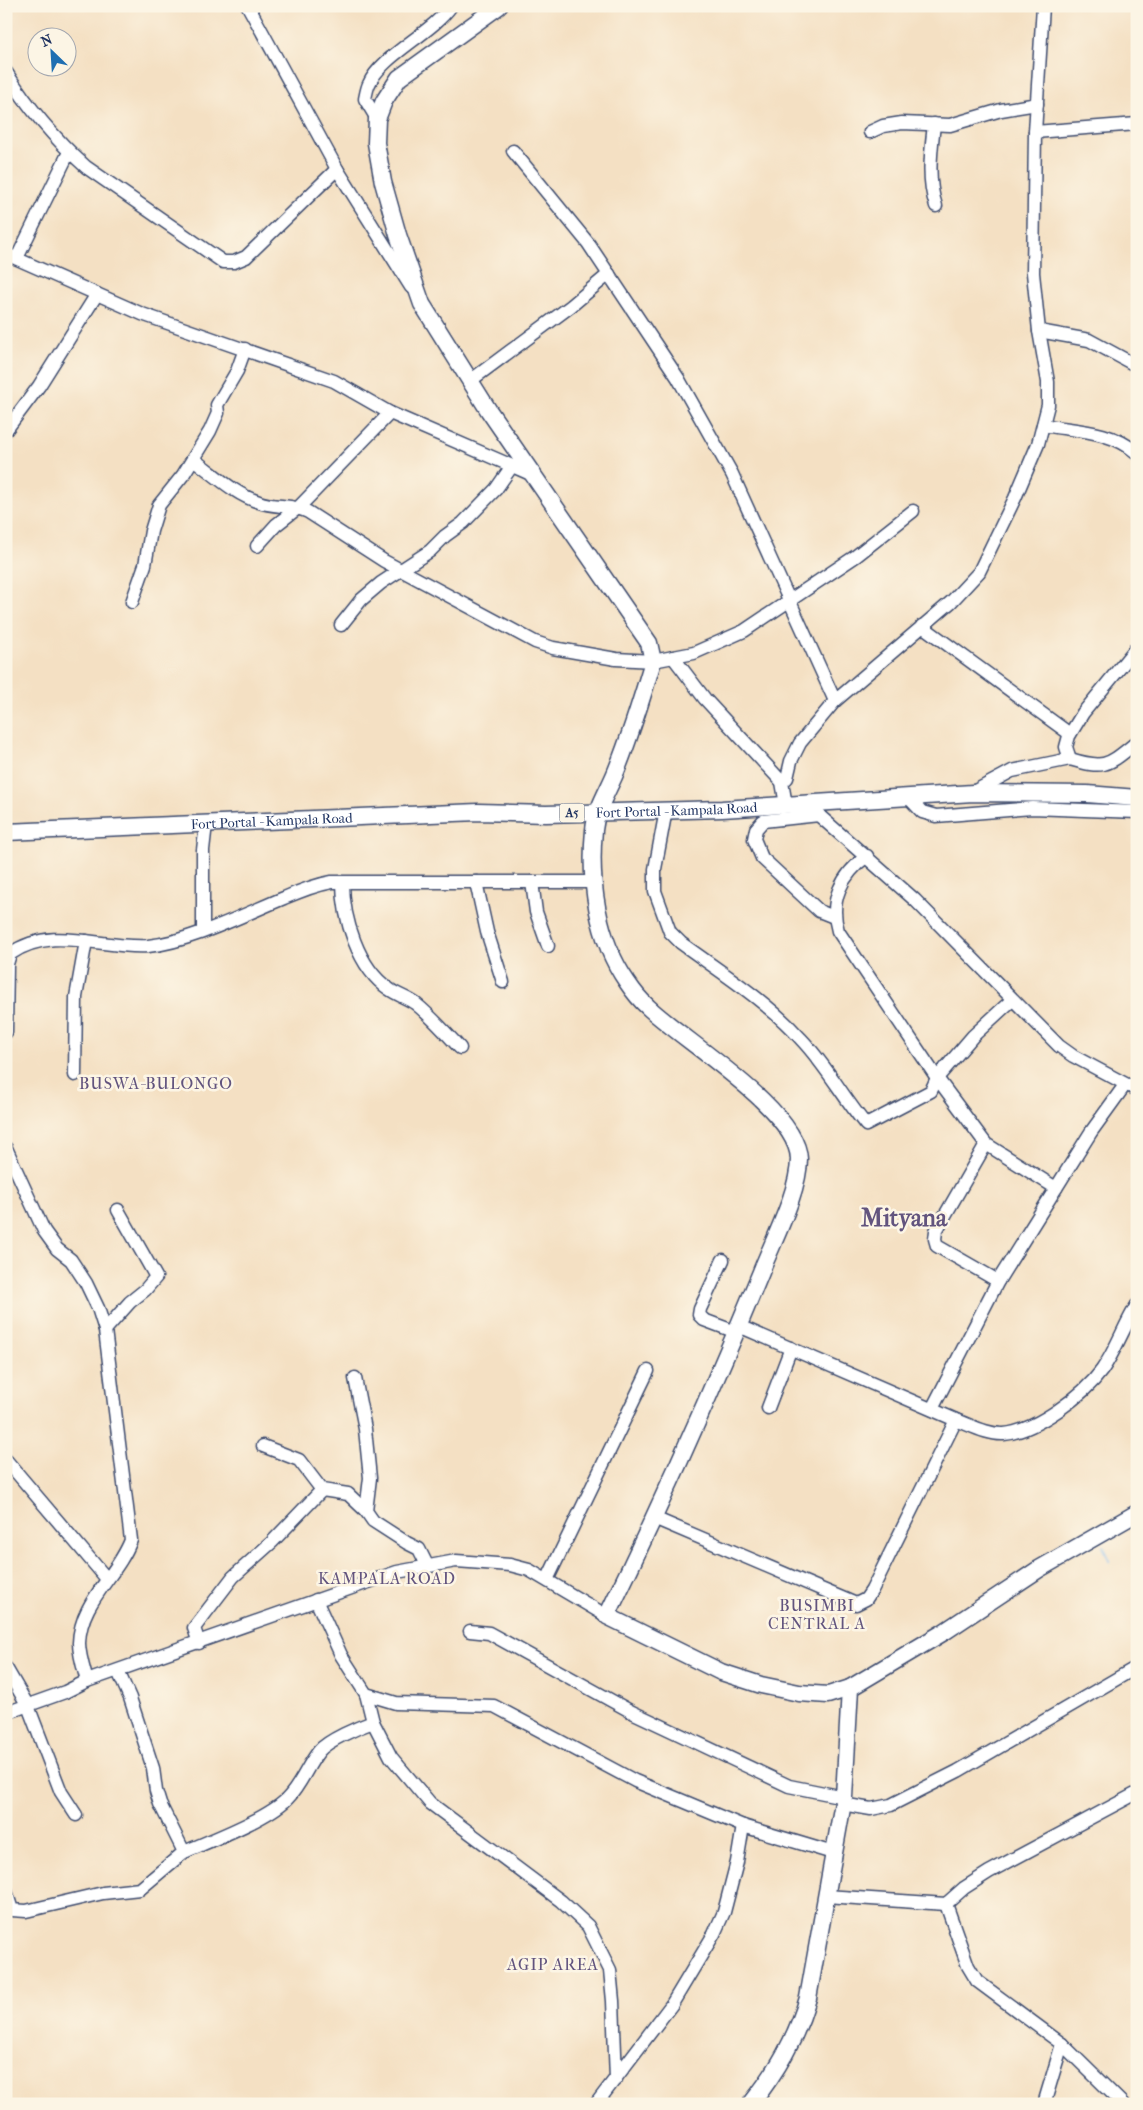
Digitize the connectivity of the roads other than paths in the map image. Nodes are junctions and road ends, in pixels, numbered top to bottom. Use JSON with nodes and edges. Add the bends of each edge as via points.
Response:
{"nodes":[{"id":1,"x":248,"y":6,"type":"edge"},
{"id":2,"x":451,"y":6,"type":"edge"},
{"id":3,"x":499,"y":6,"type":"edge"},
{"id":4,"x":1043,"y":6,"type":"edge"},
{"id":5,"x":6,"y":72,"type":"edge"},
{"id":6,"x":1037,"y":104,"type":"junction"},
{"id":7,"x":377,"y":119,"type":"junction"},
{"id":8,"x":934,"y":124,"type":"junction"},
{"id":9,"x":1137,"y":124,"type":"edge"},
{"id":10,"x":870,"y":132,"type":"dead end"},
{"id":11,"x":1035,"y":132,"type":"junction"},
{"id":12,"x":513,"y":151,"type":"dead end"},
{"id":13,"x":69,"y":152,"type":"junction"},
{"id":14,"x":337,"y":170,"type":"junction"},
{"id":15,"x":936,"y":206,"type":"dead end"},
{"id":16,"x":12,"y":256,"type":"edge"},
{"id":17,"x":609,"y":274,"type":"junction"},
{"id":18,"x":97,"y":294,"type":"junction"},
{"id":19,"x":422,"y":304,"type":"junction"},
{"id":20,"x":1039,"y":331,"type":"junction"},
{"id":21,"x":245,"y":349,"type":"junction"},
{"id":22,"x":1137,"y":366,"type":"edge"},
{"id":23,"x":470,"y":381,"type":"junction"},
{"id":24,"x":390,"y":413,"type":"junction"},
{"id":25,"x":1043,"y":425,"type":"junction"},
{"id":26,"x":6,"y":430,"type":"edge"},
{"id":27,"x":1137,"y":453,"type":"edge"},
{"id":28,"x":193,"y":459,"type":"junction"},
{"id":29,"x":512,"y":466,"type":"junction"},
{"id":30,"x":535,"y":476,"type":"junction"},
{"id":31,"x":299,"y":507,"type":"junction"},
{"id":32,"x":913,"y":511,"type":"dead end"},
{"id":33,"x":256,"y":546,"type":"dead end"},
{"id":34,"x":401,"y":569,"type":"junction"},
{"id":35,"x":132,"y":602,"type":"dead end"},
{"id":36,"x":789,"y":602,"type":"junction"},
{"id":37,"x":341,"y":625,"type":"dead end"},
{"id":38,"x":922,"y":626,"type":"junction"},
{"id":39,"x":1137,"y":646,"type":"edge"},
{"id":40,"x":673,"y":657,"type":"junction"},
{"id":41,"x":654,"y":661,"type":"junction"},
{"id":42,"x":834,"y":701,"type":"junction"},
{"id":43,"x":1070,"y":734,"type":"junction"},
{"id":44,"x":1137,"y":742,"type":"edge"},
{"id":45,"x":1070,"y":760,"type":"junction"},
{"id":46,"x":782,"y":782,"type":"junction"},
{"id":47,"x":972,"y":793,"type":"junction"},
{"id":48,"x":908,"y":798,"type":"junction"},
{"id":49,"x":1137,"y":798,"type":"edge"},
{"id":50,"x":786,"y":804,"type":"junction"},
{"id":51,"x":812,"y":809,"type":"junction"},
{"id":52,"x":666,"y":810,"type":"junction"},
{"id":53,"x":597,"y":812,"type":"junction"},
{"id":54,"x":1137,"y":812,"type":"edge"},
{"id":55,"x":206,"y":824,"type":"junction"},
{"id":56,"x":6,"y":832,"type":"edge"},
{"id":57,"x":867,"y":856,"type":"junction"},
{"id":58,"x":476,"y":882,"type":"junction"},
{"id":59,"x":532,"y":882,"type":"junction"},
{"id":60,"x":593,"y":882,"type":"junction"},
{"id":61,"x":343,"y":883,"type":"junction"},
{"id":62,"x":834,"y":917,"type":"junction"},
{"id":63,"x":203,"y":931,"type":"junction"},
{"id":64,"x":86,"y":941,"type":"junction"},
{"id":65,"x":548,"y":946,"type":"dead end"},
{"id":66,"x":8,"y":954,"type":"edge"},
{"id":67,"x":503,"y":982,"type":"dead end"},
{"id":68,"x":1012,"y":1000,"type":"junction"},
{"id":69,"x":6,"y":1032,"type":"edge"},
{"id":70,"x":460,"y":1048,"type":"dead end"},
{"id":71,"x":75,"y":1075,"type":"dead end"},
{"id":72,"x":938,"y":1078,"type":"junction"},
{"id":73,"x":1131,"y":1087,"type":"edge"},
{"id":74,"x":986,"y":1144,"type":"junction"},
{"id":75,"x":6,"y":1148,"type":"edge"},
{"id":76,"x":1056,"y":1188,"type":"junction"},
{"id":77,"x":118,"y":1210,"type":"dead end"},
{"id":78,"x":723,"y":1260,"type":"dead end"},
{"id":79,"x":998,"y":1281,"type":"junction"},
{"id":80,"x":1137,"y":1305,"type":"edge"},
{"id":81,"x":738,"y":1329,"type":"junction"},
{"id":82,"x":105,"y":1330,"type":"junction"},
{"id":83,"x":791,"y":1348,"type":"junction"},
{"id":84,"x":648,"y":1371,"type":"dead end"},
{"id":85,"x":356,"y":1378,"type":"dead end"},
{"id":86,"x":768,"y":1408,"type":"dead end"},
{"id":87,"x":932,"y":1409,"type":"junction"},
{"id":88,"x":956,"y":1420,"type":"junction"},
{"id":89,"x":263,"y":1446,"type":"dead end"},
{"id":90,"x":6,"y":1460,"type":"edge"},
{"id":91,"x":322,"y":1490,"type":"junction"},
{"id":92,"x":366,"y":1511,"type":"junction"},
{"id":93,"x":1137,"y":1513,"type":"edge"},
{"id":94,"x":654,"y":1518,"type":"junction"},
{"id":95,"x":427,"y":1565,"type":"junction"},
{"id":96,"x":107,"y":1579,"type":"junction"},
{"id":97,"x":547,"y":1580,"type":"junction"},
{"id":98,"x":316,"y":1600,"type":"junction"},
{"id":99,"x":607,"y":1616,"type":"junction"},
{"id":100,"x":470,"y":1631,"type":"dead end"},
{"id":101,"x":199,"y":1642,"type":"junction"},
{"id":102,"x":1137,"y":1667,"type":"edge"},
{"id":103,"x":6,"y":1668,"type":"edge"},
{"id":104,"x":118,"y":1671,"type":"junction"},
{"id":105,"x":87,"y":1682,"type":"junction"},
{"id":106,"x":850,"y":1688,"type":"junction"},
{"id":107,"x":366,"y":1694,"type":"junction"},
{"id":108,"x":28,"y":1706,"type":"junction"},
{"id":109,"x":6,"y":1713,"type":"edge"},
{"id":110,"x":373,"y":1722,"type":"junction"},
{"id":111,"x":1137,"y":1793,"type":"edge"},
{"id":112,"x":843,"y":1800,"type":"junction"},
{"id":113,"x":76,"y":1815,"type":"dead end"},
{"id":114,"x":743,"y":1826,"type":"junction"},
{"id":115,"x":184,"y":1852,"type":"junction"},
{"id":116,"x":833,"y":1852,"type":"junction"},
{"id":117,"x":6,"y":1891,"type":"edge"},
{"id":118,"x":826,"y":1896,"type":"junction"},
{"id":119,"x":946,"y":1904,"type":"junction"},
{"id":120,"x":1062,"y":2044,"type":"junction"},
{"id":121,"x":616,"y":2079,"type":"junction"},
{"id":122,"x":596,"y":2104,"type":"edge"},
{"id":123,"x":751,"y":2104,"type":"edge"},
{"id":124,"x":1044,"y":2104,"type":"edge"},
{"id":125,"x":1123,"y":2104,"type":"edge"}],
"edges":[{"from":1,"to":14,"type":"street"},
{"from":2,"to":7,"type":"street","via":[[384,65],[369,83],[365,99]]},
{"from":3,"to":7,"type":"main road","via":[[399,78]]},
{"from":4,"to":6,"type":"street"},
{"from":5,"to":13,"type":"street","via":[[20,94]]},
{"from":6,"to":8,"type":"street","via":[[1001,110],[950,125]]},
{"from":6,"to":11,"type":"street"},
{"from":7,"to":19,"type":"main road","via":[[376,143],[383,182]]},
{"from":8,"to":10,"type":"street","via":[[902,123]]},
{"from":8,"to":15,"type":"street","via":[[930,188]]},
{"from":9,"to":11,"type":"street"},
{"from":11,"to":20,"type":"street","via":[[1033,273]]},
{"from":12,"to":17,"type":"street","via":[[588,243]]},
{"from":13,"to":14,"type":"street","via":[[223,262],[246,257]]},
{"from":13,"to":16,"type":"street"},
{"from":14,"to":19,"type":"street"},
{"from":16,"to":18,"type":"street"},
{"from":17,"to":23,"type":"street"},
{"from":17,"to":36,"type":"street","via":[[678,378],[732,474]]},
{"from":18,"to":21,"type":"street","via":[[142,314]]},
{"from":18,"to":26,"type":"street","via":[[39,386]]},
{"from":19,"to":23,"type":"main road"},
{"from":20,"to":22,"type":"street","via":[[1089,340]]},
{"from":20,"to":25,"type":"street","via":[[1048,382],[1048,405]]},
{"from":21,"to":24,"type":"street","via":[[334,381]]},
{"from":21,"to":28,"type":"street","via":[[217,405],[218,412],[210,431]]},
{"from":23,"to":30,"type":"main road"},
{"from":24,"to":29,"type":"street"},
{"from":24,"to":31,"type":"street"},
{"from":25,"to":27,"type":"street","via":[[1115,439]]},
{"from":25,"to":38,"type":"street","via":[[1015,498],[979,572],[951,602]]},
{"from":28,"to":31,"type":"street","via":[[256,501],[272,506]]},
{"from":28,"to":35,"type":"street","via":[[160,505]]},
{"from":29,"to":30,"type":"street"},
{"from":29,"to":34,"type":"street","via":[[496,489],[463,523],[430,551]]},
{"from":30,"to":41,"type":"main road","via":[[641,628]]},
{"from":31,"to":33,"type":"street"},
{"from":31,"to":34,"type":"street"},
{"from":32,"to":36,"type":"street","via":[[856,556]]},
{"from":34,"to":37,"type":"street","via":[[361,600]]},
{"from":34,"to":41,"type":"street","via":[[536,642],[616,659]]},
{"from":36,"to":40,"type":"street","via":[[744,631],[694,652]]},
{"from":36,"to":42,"type":"street"},
{"from":38,"to":42,"type":"street"},
{"from":38,"to":43,"type":"street"},
{"from":39,"to":43,"type":"street"},
{"from":40,"to":41,"type":"street"},
{"from":40,"to":46,"type":"street","via":[[704,700]]},
{"from":41,"to":53,"type":"main road","via":[[616,772]]},
{"from":42,"to":46,"type":"street","via":[[800,743],[787,778]]},
{"from":43,"to":45,"type":"street","via":[[1066,747]]},
{"from":44,"to":45,"type":"street","via":[[1110,764],[1098,766]]},
{"from":45,"to":47,"type":"street","via":[[1012,771]]},
{"from":46,"to":50,"type":"street"},
{"from":47,"to":48,"type":"main road","name":"Fort Portal - Kampala Road","number":"A5"},
{"from":47,"to":49,"type":"main road","name":"Fort Portal - Kampala Road","number":"A5"},
{"from":48,"to":51,"type":"main road","name":"Fort Portal - Kampala Road","number":"A5"},
{"from":48,"to":54,"type":"street","via":[[922,812],[936,816],[1032,808]]},
{"from":50,"to":51,"type":"main road","name":"Fort Portal - Kampala Road","number":"A5"},
{"from":50,"to":52,"type":"main road","name":"Fort Portal - Kampala Road","number":"A5"},
{"from":51,"to":57,"type":"street"},
{"from":51,"to":62,"type":"street","via":[[763,821],[756,829],[754,839],[762,858],[819,911]]},
{"from":52,"to":53,"type":"main road","name":"Fort Portal - Kampala Road","number":"A5"},
{"from":52,"to":72,"type":"street","via":[[655,869],[655,891],[670,932],[681,943],[766,1006],[800,1036],[866,1125],[931,1091]]},
{"from":53,"to":55,"type":"main road","name":"Fort Portal - Kampala Road","number":"A5","via":[[478,812]]},
{"from":53,"to":60,"type":"main road"},
{"from":55,"to":56,"type":"main road","name":"Fort Portal - Kampala Road","number":"A5"},
{"from":55,"to":63,"type":"street"},
{"from":57,"to":62,"type":"street","via":[[855,865],[835,897]]},
{"from":57,"to":68,"type":"street","via":[[915,900]]},
{"from":58,"to":59,"type":"street"},
{"from":58,"to":61,"type":"street"},
{"from":58,"to":67,"type":"street"},
{"from":59,"to":60,"type":"street"},
{"from":59,"to":65,"type":"street","via":[[536,912]]},
{"from":60,"to":81,"type":"main road","via":[[597,910],[611,951],[626,981],[648,1008],[736,1076],[784,1124],[795,1143],[799,1158],[788,1206]]},
{"from":61,"to":63,"type":"street","via":[[319,884]]},
{"from":61,"to":70,"type":"street","via":[[343,897],[356,946],[366,965],[389,989],[416,1004]]},
{"from":62,"to":72,"type":"street","via":[[838,931]]},
{"from":63,"to":64,"type":"street","via":[[148,946]]},
{"from":64,"to":66,"type":"street","via":[[53,938],[32,942]]},
{"from":64,"to":71,"type":"street","via":[[76,997]]},
{"from":66,"to":69,"type":"street"},
{"from":68,"to":72,"type":"street","via":[[973,1036]]},
{"from":68,"to":73,"type":"street","via":[[1059,1046]]},
{"from":72,"to":74,"type":"street"},
{"from":73,"to":76,"type":"street","via":[[1091,1132]]},
{"from":74,"to":76,"type":"street"},
{"from":74,"to":79,"type":"street","via":[[936,1231],[935,1239],[937,1246]]},
{"from":75,"to":82,"type":"street","via":[[44,1231],[57,1249],[71,1260],[86,1283]]},
{"from":76,"to":79,"type":"street"},
{"from":77,"to":82,"type":"street","via":[[156,1277]]},
{"from":78,"to":81,"type":"street","via":[[699,1315],[704,1320]]},
{"from":79,"to":87,"type":"street"},
{"from":80,"to":88,"type":"street","via":[[1103,1369],[1088,1388],[1039,1421],[1022,1430],[1002,1434]]},
{"from":81,"to":83,"type":"street"},
{"from":81,"to":94,"type":"main road"},
{"from":82,"to":96,"type":"street","via":[[131,1540],[126,1554]]},
{"from":83,"to":86,"type":"street"},
{"from":83,"to":87,"type":"street"},
{"from":84,"to":97,"type":"street"},
{"from":85,"to":92,"type":"street","via":[[370,1478]]},
{"from":87,"to":88,"type":"street"},
{"from":88,"to":94,"type":"street","via":[[872,1590],[866,1599],[856,1604]]},
{"from":89,"to":91,"type":"street","via":[[299,1460]]},
{"from":90,"to":96,"type":"street"},
{"from":91,"to":92,"type":"street","via":[[348,1494]]},
{"from":91,"to":101,"type":"street","via":[[233,1577],[194,1628]]},
{"from":92,"to":95,"type":"street","via":[[373,1521],[419,1549]]},
{"from":93,"to":106,"type":"main road","via":[[1039,1569],[944,1632]]},
{"from":94,"to":99,"type":"main road"},
{"from":95,"to":97,"type":"street","via":[[456,1560],[510,1565],[529,1570]]},
{"from":95,"to":98,"type":"street"},
{"from":96,"to":105,"type":"street","via":[[82,1621],[79,1645]]},
{"from":97,"to":99,"type":"street"},
{"from":98,"to":101,"type":"street"},
{"from":98,"to":107,"type":"street","via":[[341,1655]]},
{"from":99,"to":106,"type":"main road","via":[[721,1672],[761,1685],[828,1695]]},
{"from":100,"to":112,"type":"street","via":[[489,1633],[632,1712],[789,1786]]},
{"from":101,"to":104,"type":"street"},
{"from":102,"to":112,"type":"street","via":[[891,1805],[871,1808]]},
{"from":103,"to":108,"type":"street"},
{"from":104,"to":105,"type":"street"},
{"from":104,"to":115,"type":"street","via":[[154,1768],[160,1804]]},
{"from":105,"to":108,"type":"street"},
{"from":106,"to":112,"type":"main road"},
{"from":107,"to":110,"type":"street"},
{"from":107,"to":114,"type":"street","via":[[396,1703],[494,1706],[634,1781]]},
{"from":108,"to":109,"type":"street"},
{"from":108,"to":113,"type":"street","via":[[61,1792]]},
{"from":110,"to":115,"type":"street","via":[[352,1730],[320,1750],[300,1783],[276,1807]]},
{"from":110,"to":121,"type":"street","via":[[391,1757],[430,1803],[561,1901],[588,1926],[610,1970]]},
{"from":111,"to":119,"type":"street","via":[[989,1872]]},
{"from":112,"to":116,"type":"main road"},
{"from":114,"to":116,"type":"street"},
{"from":114,"to":121,"type":"street","via":[[726,1904],[714,1934],[672,2004]]},
{"from":115,"to":117,"type":"street","via":[[140,1889],[103,1893],[26,1911],[12,1910]]},
{"from":116,"to":118,"type":"main road"},
{"from":118,"to":119,"type":"street"},
{"from":118,"to":123,"type":"main road","via":[[800,2026],[773,2076]]},
{"from":119,"to":120,"type":"street","via":[[968,1966],[977,1981]]},
{"from":120,"to":124,"type":"street"},
{"from":120,"to":125,"type":"street"},
{"from":121,"to":122,"type":"street"}]}
